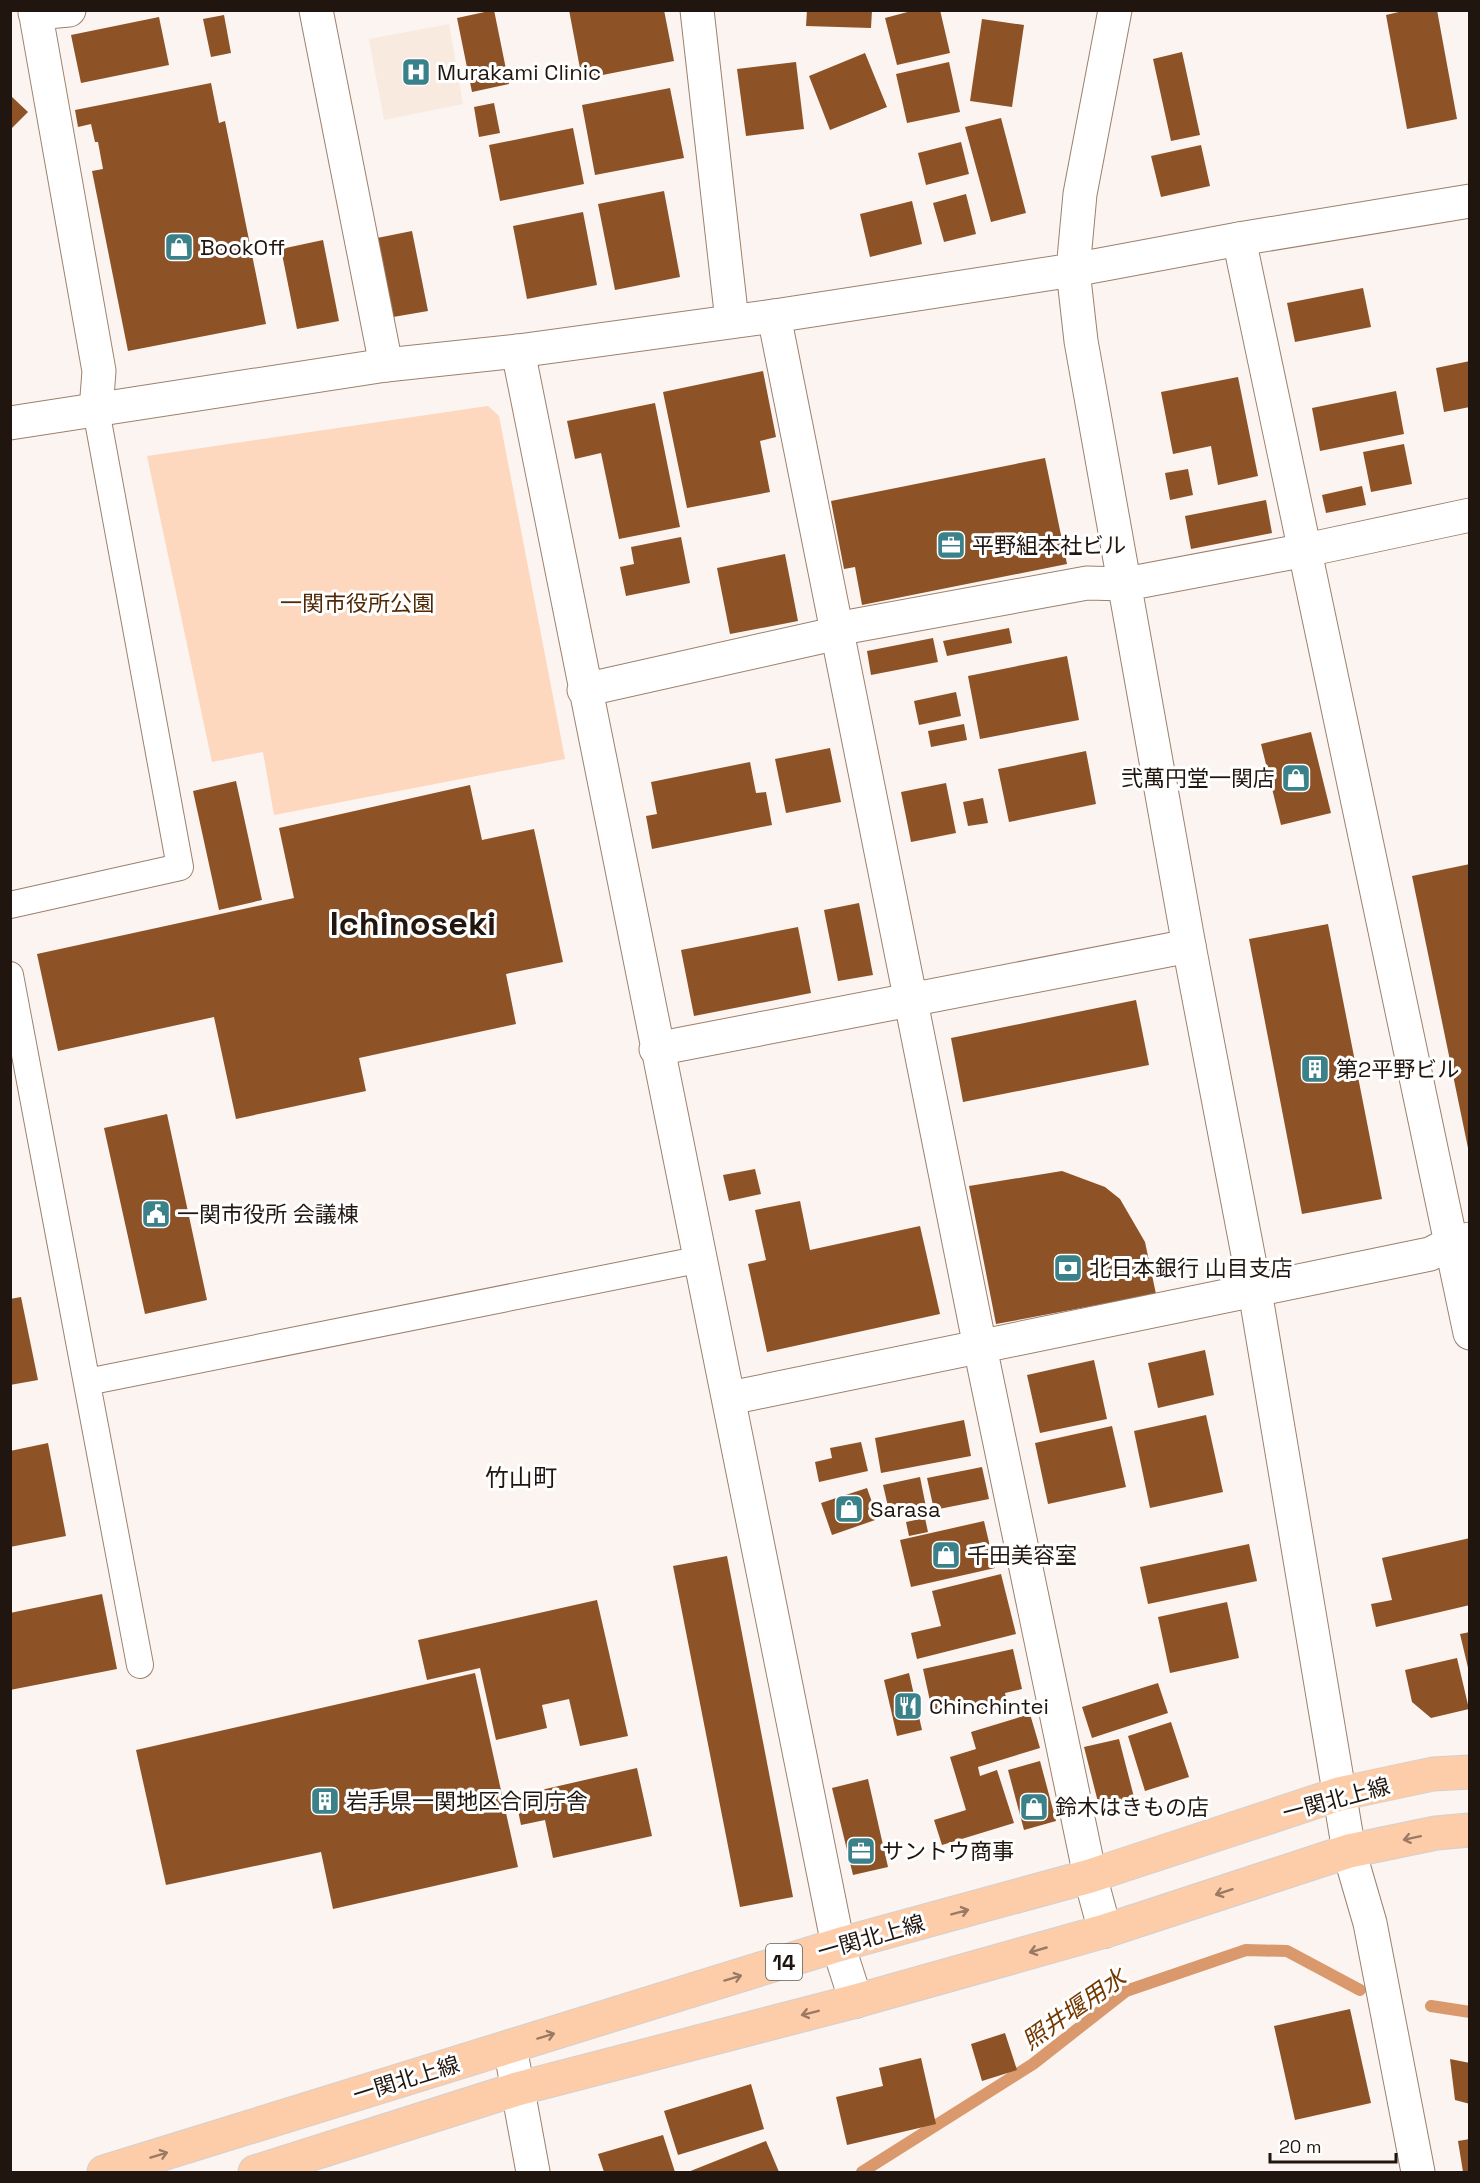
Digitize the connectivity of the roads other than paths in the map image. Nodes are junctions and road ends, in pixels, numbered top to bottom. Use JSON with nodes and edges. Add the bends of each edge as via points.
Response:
{"nodes":[{"id":1,"x":69,"y":10,"type":"edge"},
{"id":2,"x":316,"y":10,"type":"edge"},
{"id":3,"x":697,"y":10,"type":"edge"},
{"id":4,"x":1115,"y":10,"type":"edge"},
{"id":5,"x":35,"y":12,"type":"edge"},
{"id":6,"x":1470,"y":201,"type":"edge"},
{"id":7,"x":1239,"y":239,"type":"junction"},
{"id":8,"x":1073,"y":270,"type":"junction"},
{"id":9,"x":774,"y":316,"type":"junction"},
{"id":10,"x":732,"y":321,"type":"junction"},
{"id":11,"x":518,"y":351,"type":"junction"},
{"id":12,"x":386,"y":365,"type":"junction"},
{"id":13,"x":96,"y":410,"type":"junction"},
{"id":14,"x":10,"y":423,"type":"edge"},
{"id":15,"x":1470,"y":515,"type":"edge"},
{"id":16,"x":1306,"y":550,"type":"junction"},
{"id":17,"x":1126,"y":585,"type":"junction"},
{"id":18,"x":836,"y":629,"type":"junction"},
{"id":19,"x":584,"y":690,"type":"junction"},
{"id":20,"x":10,"y":905,"type":"edge"},
{"id":21,"x":1189,"y":946,"type":"junction"},
{"id":22,"x":10,"y":975,"type":"edge"},
{"id":23,"x":910,"y":998,"type":"junction"},
{"id":24,"x":656,"y":1048,"type":"junction"},
{"id":25,"x":1460,"y":1241,"type":"edge"},
{"id":26,"x":702,"y":1259,"type":"junction"},
{"id":27,"x":1255,"y":1291,"type":"junction"},
{"id":28,"x":1470,"y":1333,"type":"edge"},
{"id":29,"x":980,"y":1347,"type":"junction"},
{"id":30,"x":87,"y":1382,"type":"junction"},
{"id":31,"x":730,"y":1398,"type":"junction"},
{"id":32,"x":140,"y":1665,"type":"dead end"},
{"id":33,"x":1470,"y":1772,"type":"edge"},
{"id":34,"x":1339,"y":1794,"type":"junction"},
{"id":35,"x":1470,"y":1830,"type":"edge"},
{"id":36,"x":1349,"y":1851,"type":"junction"},
{"id":37,"x":1090,"y":1876,"type":"junction"},
{"id":38,"x":1105,"y":1931,"type":"junction"},
{"id":39,"x":838,"y":1945,"type":"junction"},
{"id":40,"x":856,"y":2001,"type":"junction"},
{"id":41,"x":510,"y":2047,"type":"junction"},
{"id":42,"x":517,"y":2089,"type":"junction"},
{"id":43,"x":104,"y":2172,"type":"edge"},
{"id":44,"x":255,"y":2172,"type":"edge"},
{"id":45,"x":533,"y":2172,"type":"edge"},
{"id":46,"x":1418,"y":2172,"type":"edge"}],
"edges":[{"from":1,"to":5,"type":"street"},
{"from":2,"to":12,"type":"street"},
{"from":3,"to":10,"type":"street"},
{"from":4,"to":8,"type":"street","via":[[1080,194]]},
{"from":5,"to":13,"type":"street","via":[[99,371]]},
{"from":6,"to":7,"type":"street"},
{"from":7,"to":8,"type":"street"},
{"from":7,"to":16,"type":"street"},
{"from":8,"to":9,"type":"street"},
{"from":8,"to":17,"type":"street","via":[[1081,341]]},
{"from":9,"to":10,"type":"street"},
{"from":9,"to":18,"type":"street"},
{"from":10,"to":11,"type":"street"},
{"from":11,"to":12,"type":"street"},
{"from":11,"to":19,"type":"street"},
{"from":12,"to":13,"type":"street"},
{"from":13,"to":14,"type":"street"},
{"from":13,"to":20,"type":"lane","via":[[180,867]]},
{"from":15,"to":16,"type":"street"},
{"from":16,"to":17,"type":"street"},
{"from":16,"to":25,"type":"street"},
{"from":17,"to":18,"type":"street","via":[[1087,583]]},
{"from":17,"to":21,"type":"street"},
{"from":18,"to":19,"type":"street","via":[[825,636]]},
{"from":18,"to":23,"type":"street"},
{"from":19,"to":24,"type":"street"},
{"from":21,"to":23,"type":"street"},
{"from":21,"to":27,"type":"street"},
{"from":22,"to":30,"type":"lane"},
{"from":23,"to":24,"type":"street"},
{"from":23,"to":29,"type":"street"},
{"from":24,"to":26,"type":"street"},
{"from":25,"to":27,"type":"street","via":[[1430,1254]]},
{"from":25,"to":28,"type":"street"},
{"from":26,"to":30,"type":"lane"},
{"from":26,"to":31,"type":"street"},
{"from":27,"to":29,"type":"street"},
{"from":27,"to":34,"type":"street"},
{"from":29,"to":31,"type":"street"},
{"from":29,"to":37,"type":"street"},
{"from":30,"to":32,"type":"lane"},
{"from":31,"to":39,"type":"street"},
{"from":33,"to":34,"type":"main road","name":"一関北上線","number":"14","via":[[1433,1774]]},
{"from":34,"to":36,"type":"street"},
{"from":34,"to":37,"type":"main road","name":"一関北上線","number":"14"},
{"from":35,"to":36,"type":"main road","name":"一関北上線","one_way":true},
{"from":36,"to":38,"type":"main road","name":"一関北上線","one_way":true},
{"from":36,"to":46,"type":"street","via":[[1370,1923]]},
{"from":37,"to":38,"type":"street"},
{"from":39,"to":37,"type":"main road","name":"一関北上線","number":"14","one_way":true},
{"from":38,"to":40,"type":"main road","name":"一関北上線","one_way":true},
{"from":39,"to":40,"type":"street"},
{"from":41,"to":39,"type":"main road","name":"一関北上線","number":"14","one_way":true},
{"from":40,"to":42,"type":"main road","name":"一関北上線","one_way":true},
{"from":41,"to":42,"type":"street"},
{"from":43,"to":41,"type":"main road","name":"一関北上線","number":"14","one_way":true},
{"from":42,"to":44,"type":"main road","name":"一関北上線"},
{"from":42,"to":45,"type":"street"}]}
